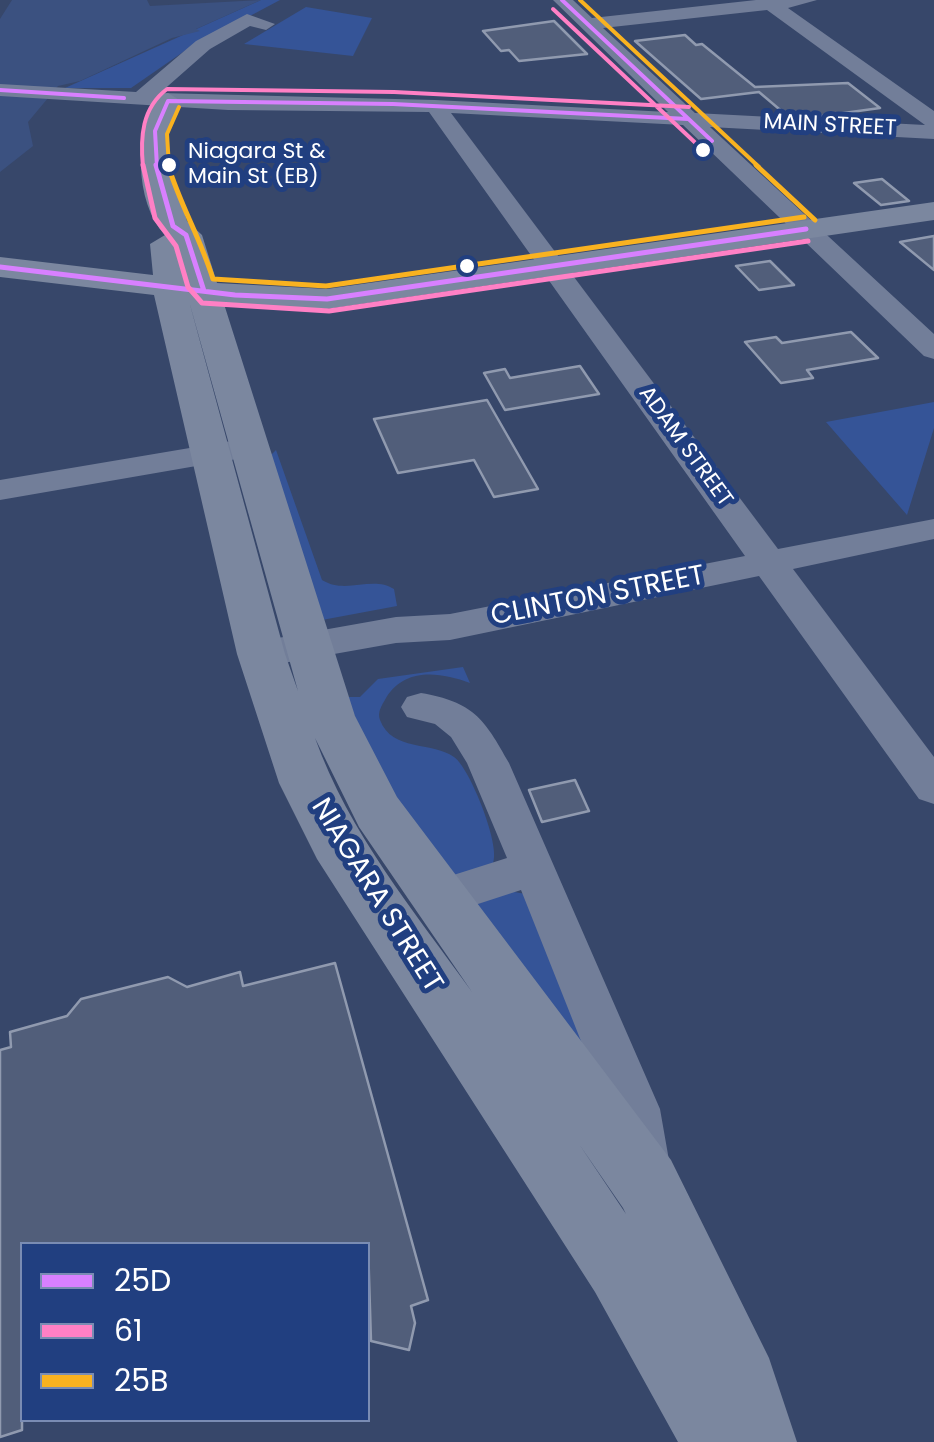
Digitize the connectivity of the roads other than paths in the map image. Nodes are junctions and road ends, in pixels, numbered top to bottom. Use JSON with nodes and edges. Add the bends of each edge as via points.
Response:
{"nodes":[{"id":1,"x":562,"y":0,"type":"edge"},
{"id":2,"x":808,"y":0,"type":"edge"},
{"id":3,"x":768,"y":2,"type":"edge"},
{"id":4,"x":256,"y":22,"type":"dead end"},
{"id":5,"x":588,"y":24,"type":"junction"},
{"id":6,"x":207,"y":52,"type":"junction"},
{"id":7,"x":4,"y":90,"type":"edge"},
{"id":8,"x":160,"y":100,"type":"junction"},
{"id":9,"x":436,"y":106,"type":"junction"},
{"id":10,"x":688,"y":119,"type":"junction"},
{"id":11,"x":933,"y":122,"type":"edge"},
{"id":12,"x":934,"y":210,"type":"edge"},
{"id":13,"x":806,"y":230,"type":"junction"},
{"id":14,"x":554,"y":265,"type":"junction"},
{"id":15,"x":0,"y":267,"type":"edge"},
{"id":16,"x":188,"y":289,"type":"junction"},
{"id":17,"x":934,"y":350,"type":"edge"},
{"id":18,"x":230,"y":451,"type":"junction"},
{"id":19,"x":0,"y":490,"type":"edge"},
{"id":20,"x":934,"y":529,"type":"edge"},
{"id":21,"x":934,"y":548,"type":"edge"},
{"id":22,"x":775,"y":572,"type":"junction"},
{"id":23,"x":290,"y":662,"type":"junction"},
{"id":24,"x":421,"y":707,"type":"dead end"},
{"id":25,"x":934,"y":788,"type":"edge"},
{"id":26,"x":534,"y":868,"type":"junction"},
{"id":27,"x":438,"y":898,"type":"junction"},
{"id":28,"x":646,"y":1184,"type":"junction"},
{"id":29,"x":730,"y":1442,"type":"edge"},
{"id":30,"x":758,"y":1442,"type":"edge"}],
"edges":[{"from":1,"to":5,"type":"street"},
{"from":2,"to":3,"type":"street"},
{"from":3,"to":5,"type":"street"},
{"from":3,"to":11,"type":"street"},
{"from":4,"to":6,"type":"street"},
{"from":5,"to":10,"type":"street"},
{"from":6,"to":8,"type":"street"},
{"from":6,"to":8,"type":"street"},
{"from":7,"to":8,"type":"street","name":"MAIN STREET"},
{"from":8,"to":9,"type":"street","name":"MAIN STREET"},
{"from":8,"to":16,"type":"main road","name":"NIAGARA STREET","via":[[151,143],[173,226],[186,234]]},
{"from":9,"to":10,"type":"street","name":"MAIN STREET"},
{"from":9,"to":14,"type":"street","name":"ADAM STREET"},
{"from":10,"to":11,"type":"street","name":"MAIN STREET","via":[[861,128]]},
{"from":10,"to":13,"type":"street"},
{"from":12,"to":13,"type":"main road"},
{"from":13,"to":14,"type":"main road"},
{"from":13,"to":17,"type":"street"},
{"from":14,"to":16,"type":"main road","via":[[326,299]]},
{"from":14,"to":22,"type":"street","name":"ADAM STREET"},
{"from":15,"to":16,"type":"main road"},
{"from":16,"to":18,"type":"main road","name":"NIAGARA STREET","via":[[173,314]]},
{"from":18,"to":19,"type":"street"},
{"from":18,"to":23,"type":"main road","name":"NIAGARA STREET"},
{"from":20,"to":22,"type":"street","name":"CLINTON STREET"},
{"from":21,"to":22,"type":"street","name":"CLINTON STREET"},
{"from":22,"to":23,"type":"street","name":"CLINTON STREET"},
{"from":22,"to":25,"type":"street","name":"ADAM STREET"},
{"from":23,"to":27,"type":"main road","name":"NIAGARA STREET","via":[[330,716],[378,812]]},
{"from":23,"to":29,"type":"main road","name":"NIAGARA STREET","via":[[304,783],[336,844],[620,1267],[706,1416]]},
{"from":24,"to":26,"type":"street","name":"NIAGARA STREET","via":[[450,714],[474,734]]},
{"from":26,"to":27,"type":"street","name":"NIAGARA STREET"},
{"from":26,"to":28,"type":"street","name":"NIAGARA STREET","via":[[634,1109]]},
{"from":27,"to":28,"type":"main road","name":"NIAGARA STREET"},
{"from":28,"to":30,"type":"main road","name":"NIAGARA STREET","via":[[742,1385]]}]}
